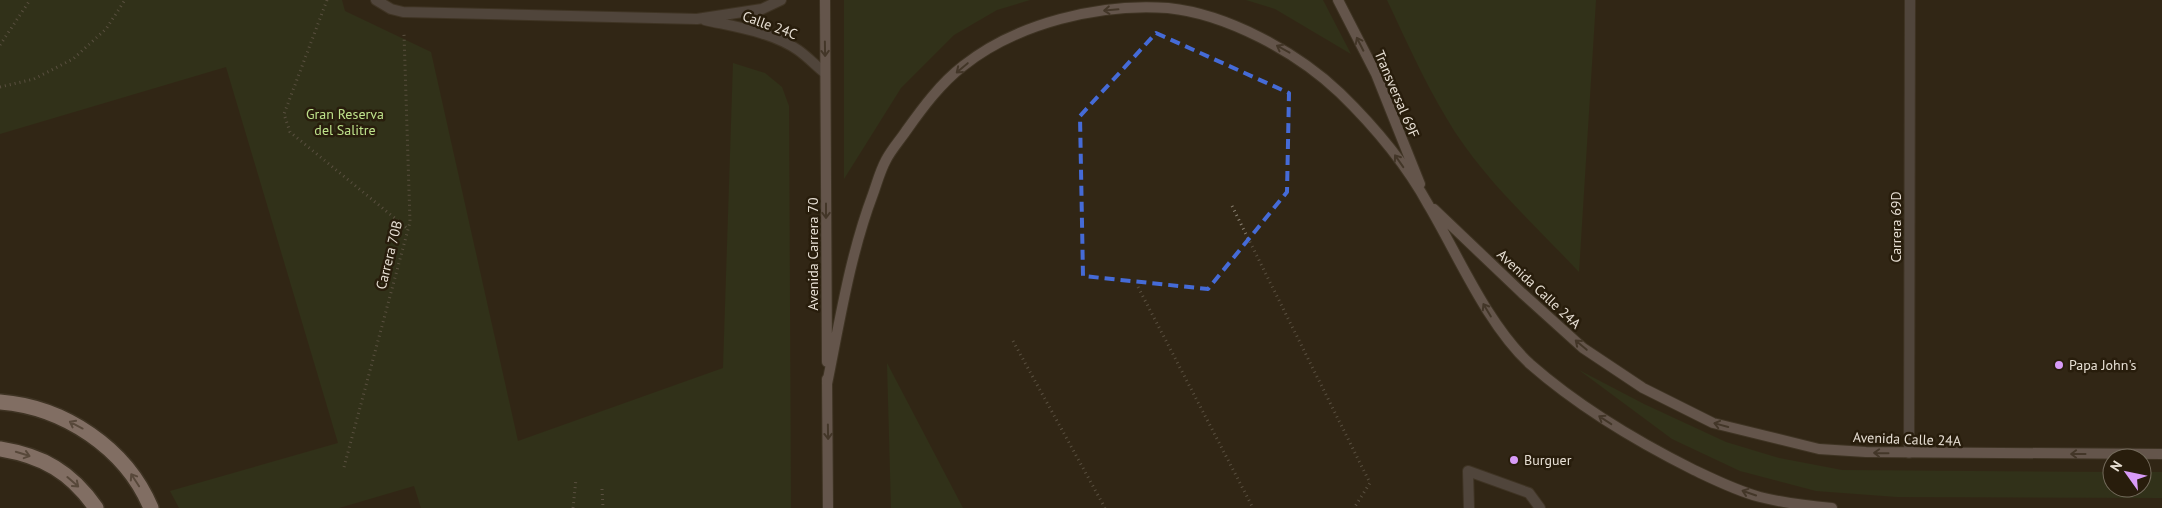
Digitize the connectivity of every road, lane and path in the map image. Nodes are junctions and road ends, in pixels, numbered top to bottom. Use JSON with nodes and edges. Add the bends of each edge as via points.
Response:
{"nodes":[{"id":1,"x":30,"y":0,"type":"edge"},
{"id":2,"x":125,"y":0,"type":"edge"},
{"id":3,"x":327,"y":0,"type":"edge"},
{"id":4,"x":376,"y":0,"type":"edge"},
{"id":5,"x":780,"y":0,"type":"edge"},
{"id":6,"x":824,"y":0,"type":"edge"},
{"id":7,"x":1338,"y":0,"type":"edge"},
{"id":8,"x":1910,"y":0,"type":"edge"},
{"id":9,"x":403,"y":12,"type":"junction"},
{"id":10,"x":697,"y":19,"type":"junction"},
{"id":11,"x":0,"y":45,"type":"edge"},
{"id":12,"x":825,"y":73,"type":"junction"},
{"id":13,"x":0,"y":87,"type":"edge"},
{"id":14,"x":1427,"y":201,"type":"junction"},
{"id":15,"x":1232,"y":206,"type":"dead end"},
{"id":16,"x":408,"y":229,"type":"junction"},
{"id":17,"x":1138,"y":287,"type":"dead end"},
{"id":18,"x":1013,"y":341,"type":"dead end"},
{"id":19,"x":827,"y":384,"type":"junction"},
{"id":20,"x":0,"y":402,"type":"edge"},
{"id":21,"x":0,"y":449,"type":"edge"},
{"id":22,"x":1909,"y":453,"type":"junction"},
{"id":23,"x":2162,"y":454,"type":"edge"},
{"id":24,"x":344,"y":467,"type":"dead end"},
{"id":25,"x":576,"y":479,"type":"dead end"},
{"id":26,"x":602,"y":489,"type":"dead end"},
{"id":27,"x":1529,"y":493,"type":"junction"},
{"id":28,"x":96,"y":508,"type":"edge"},
{"id":29,"x":151,"y":508,"type":"edge"},
{"id":30,"x":574,"y":508,"type":"edge"},
{"id":31,"x":602,"y":508,"type":"edge"},
{"id":32,"x":828,"y":508,"type":"edge"},
{"id":33,"x":1105,"y":508,"type":"edge"},
{"id":34,"x":1253,"y":508,"type":"edge"},
{"id":35,"x":1354,"y":508,"type":"edge"},
{"id":36,"x":1469,"y":508,"type":"edge"},
{"id":37,"x":1529,"y":508,"type":"edge"},
{"id":38,"x":1540,"y":508,"type":"edge"},
{"id":39,"x":1832,"y":508,"type":"edge"}],
"edges":[{"from":1,"to":11,"type":"path"},
{"from":2,"to":13,"type":"path","via":[[106,29],[73,59],[34,79]]},
{"from":3,"to":16,"type":"path","via":[[284,114],[290,132]]},
{"from":4,"to":9,"type":"street","name":"Calle 24C"},
{"from":5,"to":10,"type":"street","name":"Calle 24C","via":[[762,9]]},
{"from":6,"to":12,"type":"main road","name":"Avenida Carrera 70","one_way":true},
{"from":14,"to":7,"type":"main road","name":"Transversal 69F","one_way":true,"via":[[1376,74]]},
{"from":8,"to":22,"type":"street","name":"Carrera 69D"},
{"from":9,"to":10,"type":"street","name":"Calle 24C"},
{"from":9,"to":16,"type":"path","name":"Carrera 70B"},
{"from":10,"to":12,"type":"street","name":"Calle 24C","via":[[774,39],[797,49]]},
{"from":12,"to":19,"type":"main road","name":"Avenida Carrera 70","one_way":true},
{"from":14,"to":19,"type":"main road","one_way":true,"via":[[1381,136],[1338,91],[1285,50],[1206,16],[1169,8],[1098,11],[1058,18],[1012,35],[963,66],[925,103],[886,161],[860,230]]},
{"from":22,"to":14,"type":"main road","name":"Avenida Calle 24A","one_way":true,"via":[[1819,449],[1772,438],[1713,423],[1643,388],[1583,348],[1522,294]]},
{"from":39,"to":14,"type":"main road","one_way":true,"via":[[1760,497],[1726,485],[1670,458],[1570,397],[1527,361],[1489,314]]},
{"from":15,"to":35,"type":"path","via":[[1370,483]]},
{"from":16,"to":24,"type":"path","name":"Carrera 70B"},
{"from":17,"to":34,"type":"path"},
{"from":18,"to":33,"type":"path"},
{"from":19,"to":32,"type":"main road","name":"Avenida Carrera 70","one_way":true},
{"from":29,"to":20,"type":"highway","one_way":true,"via":[[132,475],[84,430],[52,412]]},
{"from":21,"to":28,"type":"highway","one_way":true,"via":[[45,461],[70,478]]},
{"from":23,"to":22,"type":"main road","name":"Avenida Calle 24A","one_way":true},
{"from":25,"to":30,"type":"path"},
{"from":26,"to":31,"type":"path"},
{"from":27,"to":36,"type":"street","via":[[1468,471]]},
{"from":27,"to":37,"type":"street"},
{"from":27,"to":38,"type":"street"}]}
